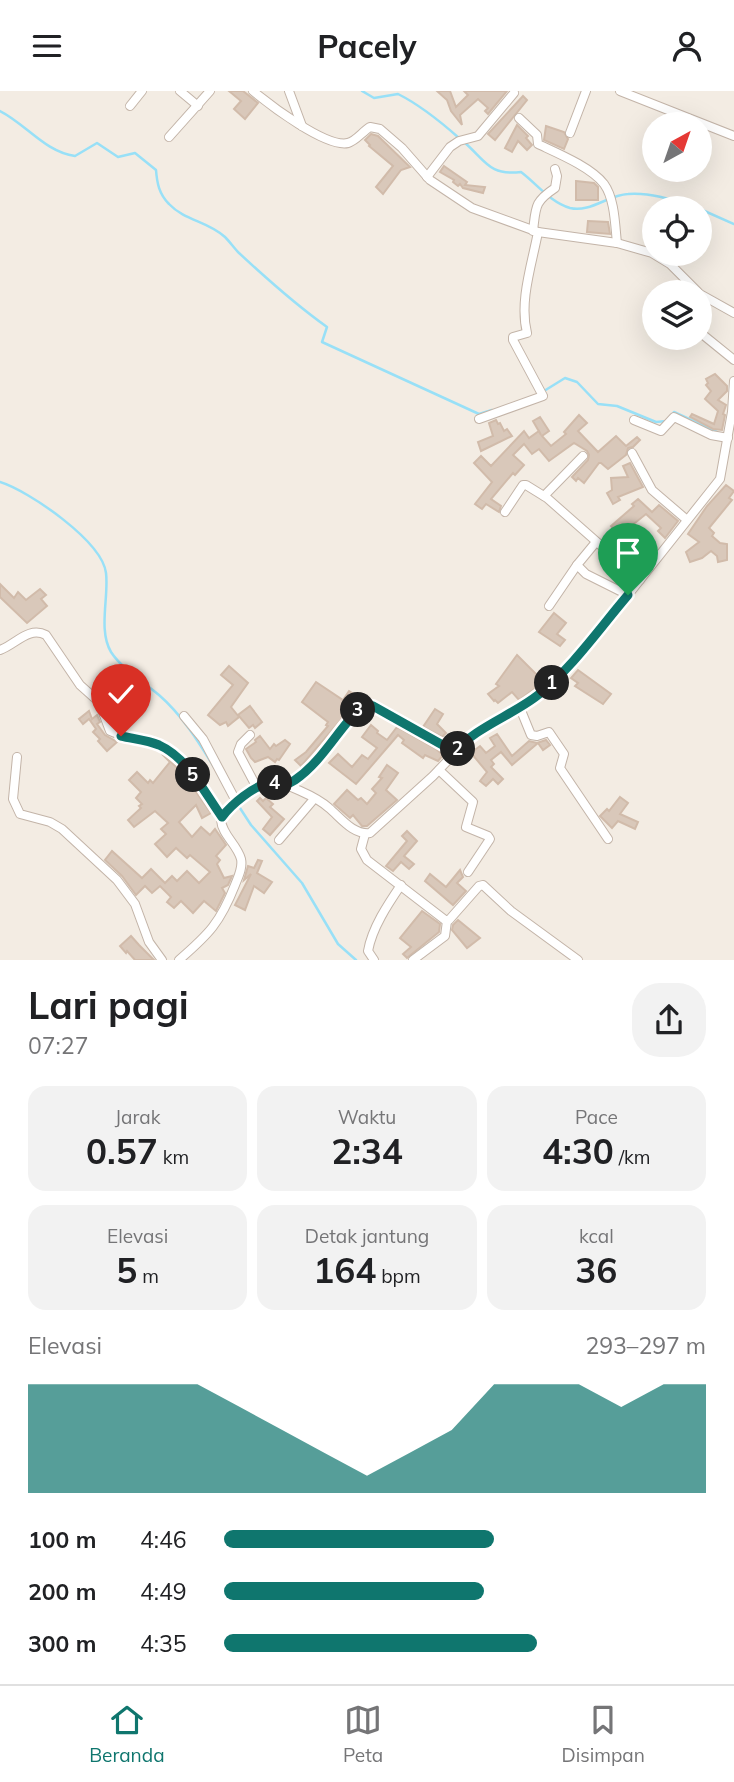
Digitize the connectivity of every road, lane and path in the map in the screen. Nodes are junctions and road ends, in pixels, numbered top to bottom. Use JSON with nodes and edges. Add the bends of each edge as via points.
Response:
{"nodes":[{"id":1,"x":142,"y":91,"type":"edge"},
{"id":2,"x":180,"y":91,"type":"edge"},
{"id":3,"x":211,"y":91,"type":"edge"},
{"id":4,"x":253,"y":91,"type":"edge"},
{"id":5,"x":289,"y":91,"type":"edge"},
{"id":6,"x":586,"y":91,"type":"edge"},
{"id":7,"x":620,"y":91,"type":"edge"},
{"id":8,"x":514,"y":93,"type":"dead end"},
{"id":9,"x":130,"y":106,"type":"dead end"},
{"id":10,"x":198,"y":106,"type":"junction"},
{"id":11,"x":519,"y":118,"type":"dead end"},
{"id":12,"x":302,"y":126,"type":"junction"},
{"id":13,"x":570,"y":133,"type":"dead end"},
{"id":14,"x":169,"y":137,"type":"dead end"},
{"id":15,"x":734,"y":137,"type":"edge"},
{"id":16,"x":555,"y":169,"type":"dead end"},
{"id":17,"x":427,"y":177,"type":"junction"},
{"id":18,"x":536,"y":232,"type":"junction"},
{"id":19,"x":617,"y":243,"type":"junction"},
{"id":20,"x":685,"y":280,"type":"edge"},
{"id":21,"x":712,"y":300,"type":"edge"},
{"id":22,"x":734,"y":313,"type":"edge"},
{"id":23,"x":712,"y":342,"type":"edge"},
{"id":24,"x":734,"y":360,"type":"edge"},
{"id":25,"x":734,"y":381,"type":"edge"},
{"id":26,"x":479,"y":418,"type":"dead end"},
{"id":27,"x":634,"y":420,"type":"dead end"},
{"id":28,"x":728,"y":436,"type":"junction"},
{"id":29,"x":632,"y":453,"type":"dead end"},
{"id":30,"x":583,"y":456,"type":"dead end"},
{"id":31,"x":544,"y":496,"type":"junction"},
{"id":32,"x":505,"y":512,"type":"dead end"},
{"id":33,"x":687,"y":520,"type":"junction"},
{"id":34,"x":596,"y":542,"type":"junction"},
{"id":35,"x":577,"y":565,"type":"junction"},
{"id":36,"x":640,"y":579,"type":"junction"},
{"id":37,"x":628,"y":595,"type":"junction"},
{"id":38,"x":549,"y":606,"type":"dead end"},
{"id":39,"x":0,"y":650,"type":"edge"},
{"id":40,"x":520,"y":708,"type":"junction"},
{"id":41,"x":184,"y":716,"type":"dead end"},
{"id":42,"x":250,"y":735,"type":"dead end"},
{"id":43,"x":455,"y":752,"type":"junction"},
{"id":44,"x":18,"y":757,"type":"dead end"},
{"id":45,"x":439,"y":770,"type":"junction"},
{"id":46,"x":285,"y":785,"type":"junction"},
{"id":47,"x":257,"y":788,"type":"junction"},
{"id":48,"x":314,"y":799,"type":"junction"},
{"id":49,"x":237,"y":803,"type":"junction"},
{"id":50,"x":222,"y":817,"type":"junction"},
{"id":51,"x":365,"y":834,"type":"junction"},
{"id":52,"x":608,"y":839,"type":"dead end"},
{"id":53,"x":279,"y":840,"type":"dead end"},
{"id":54,"x":468,"y":873,"type":"dead end"},
{"id":55,"x":401,"y":885,"type":"junction"},
{"id":56,"x":447,"y":921,"type":"junction"},
{"id":57,"x":162,"y":960,"type":"edge"},
{"id":58,"x":179,"y":960,"type":"edge"},
{"id":59,"x":374,"y":960,"type":"edge"},
{"id":60,"x":413,"y":960,"type":"edge"},
{"id":61,"x":578,"y":960,"type":"edge"}],
"edges":[{"from":1,"to":9,"type":"street"},
{"from":2,"to":10,"type":"street"},
{"from":3,"to":10,"type":"street"},
{"from":4,"to":12,"type":"street"},
{"from":5,"to":12,"type":"street"},
{"from":6,"to":13,"type":"street"},
{"from":7,"to":15,"type":"street"},
{"from":8,"to":17,"type":"street","via":[[478,136],[454,143]]},
{"from":10,"to":14,"type":"street"},
{"from":11,"to":19,"type":"street","via":[[537,135],[537,143],[604,184]]},
{"from":12,"to":17,"type":"street","via":[[343,143],[377,127]]},
{"from":16,"to":18,"type":"street","via":[[555,188],[538,201]]},
{"from":17,"to":18,"type":"street","via":[[472,208]]},
{"from":18,"to":19,"type":"street"},
{"from":18,"to":26,"type":"street","via":[[524,323],[527,333],[513,340],[542,396]]},
{"from":19,"to":20,"type":"street","via":[[652,253]]},
{"from":21,"to":22,"type":"street"},
{"from":23,"to":24,"type":"street"},
{"from":25,"to":28,"type":"street"},
{"from":27,"to":28,"type":"street","via":[[661,431],[674,418],[711,435]]},
{"from":28,"to":33,"type":"street","via":[[720,479]]},
{"from":29,"to":33,"type":"street","via":[[652,490]]},
{"from":30,"to":31,"type":"street"},
{"from":31,"to":32,"type":"street","via":[[523,485]]},
{"from":31,"to":34,"type":"street"},
{"from":33,"to":36,"type":"street"},
{"from":34,"to":35,"type":"street"},
{"from":34,"to":36,"type":"street"},
{"from":35,"to":37,"type":"street"},
{"from":35,"to":38,"type":"street"},
{"from":36,"to":37,"type":"street"},
{"from":37,"to":40,"type":"street","via":[[553,683]]},
{"from":39,"to":50,"type":"street","via":[[29,633],[46,635],[80,685],[99,702],[110,731],[168,750]]},
{"from":40,"to":43,"type":"street","via":[[477,731]]},
{"from":40,"to":52,"type":"street","via":[[531,735],[549,732],[555,737],[565,756],[560,768]]},
{"from":41,"to":49,"type":"street"},
{"from":42,"to":47,"type":"street","via":[[238,752]]},
{"from":43,"to":45,"type":"street"},
{"from":43,"to":46,"type":"street","via":[[364,704],[309,768]]},
{"from":44,"to":57,"type":"street","via":[[13,799],[20,814],[57,825],[117,880],[135,904],[149,943]]},
{"from":45,"to":51,"type":"street"},
{"from":45,"to":54,"type":"street","via":[[473,802],[466,827],[489,837]]},
{"from":46,"to":47,"type":"street","via":[[270,783]]},
{"from":46,"to":48,"type":"street"},
{"from":47,"to":49,"type":"street"},
{"from":48,"to":51,"type":"street"},
{"from":48,"to":53,"type":"street"},
{"from":49,"to":50,"type":"street"},
{"from":50,"to":58,"type":"street","via":[[222,827],[240,856],[241,870],[218,923]]},
{"from":51,"to":55,"type":"street","via":[[362,853]]},
{"from":55,"to":56,"type":"street"},
{"from":55,"to":59,"type":"street","via":[[372,938],[368,951]]},
{"from":56,"to":60,"type":"street","via":[[446,936]]},
{"from":56,"to":61,"type":"street","via":[[483,885]]}]}
